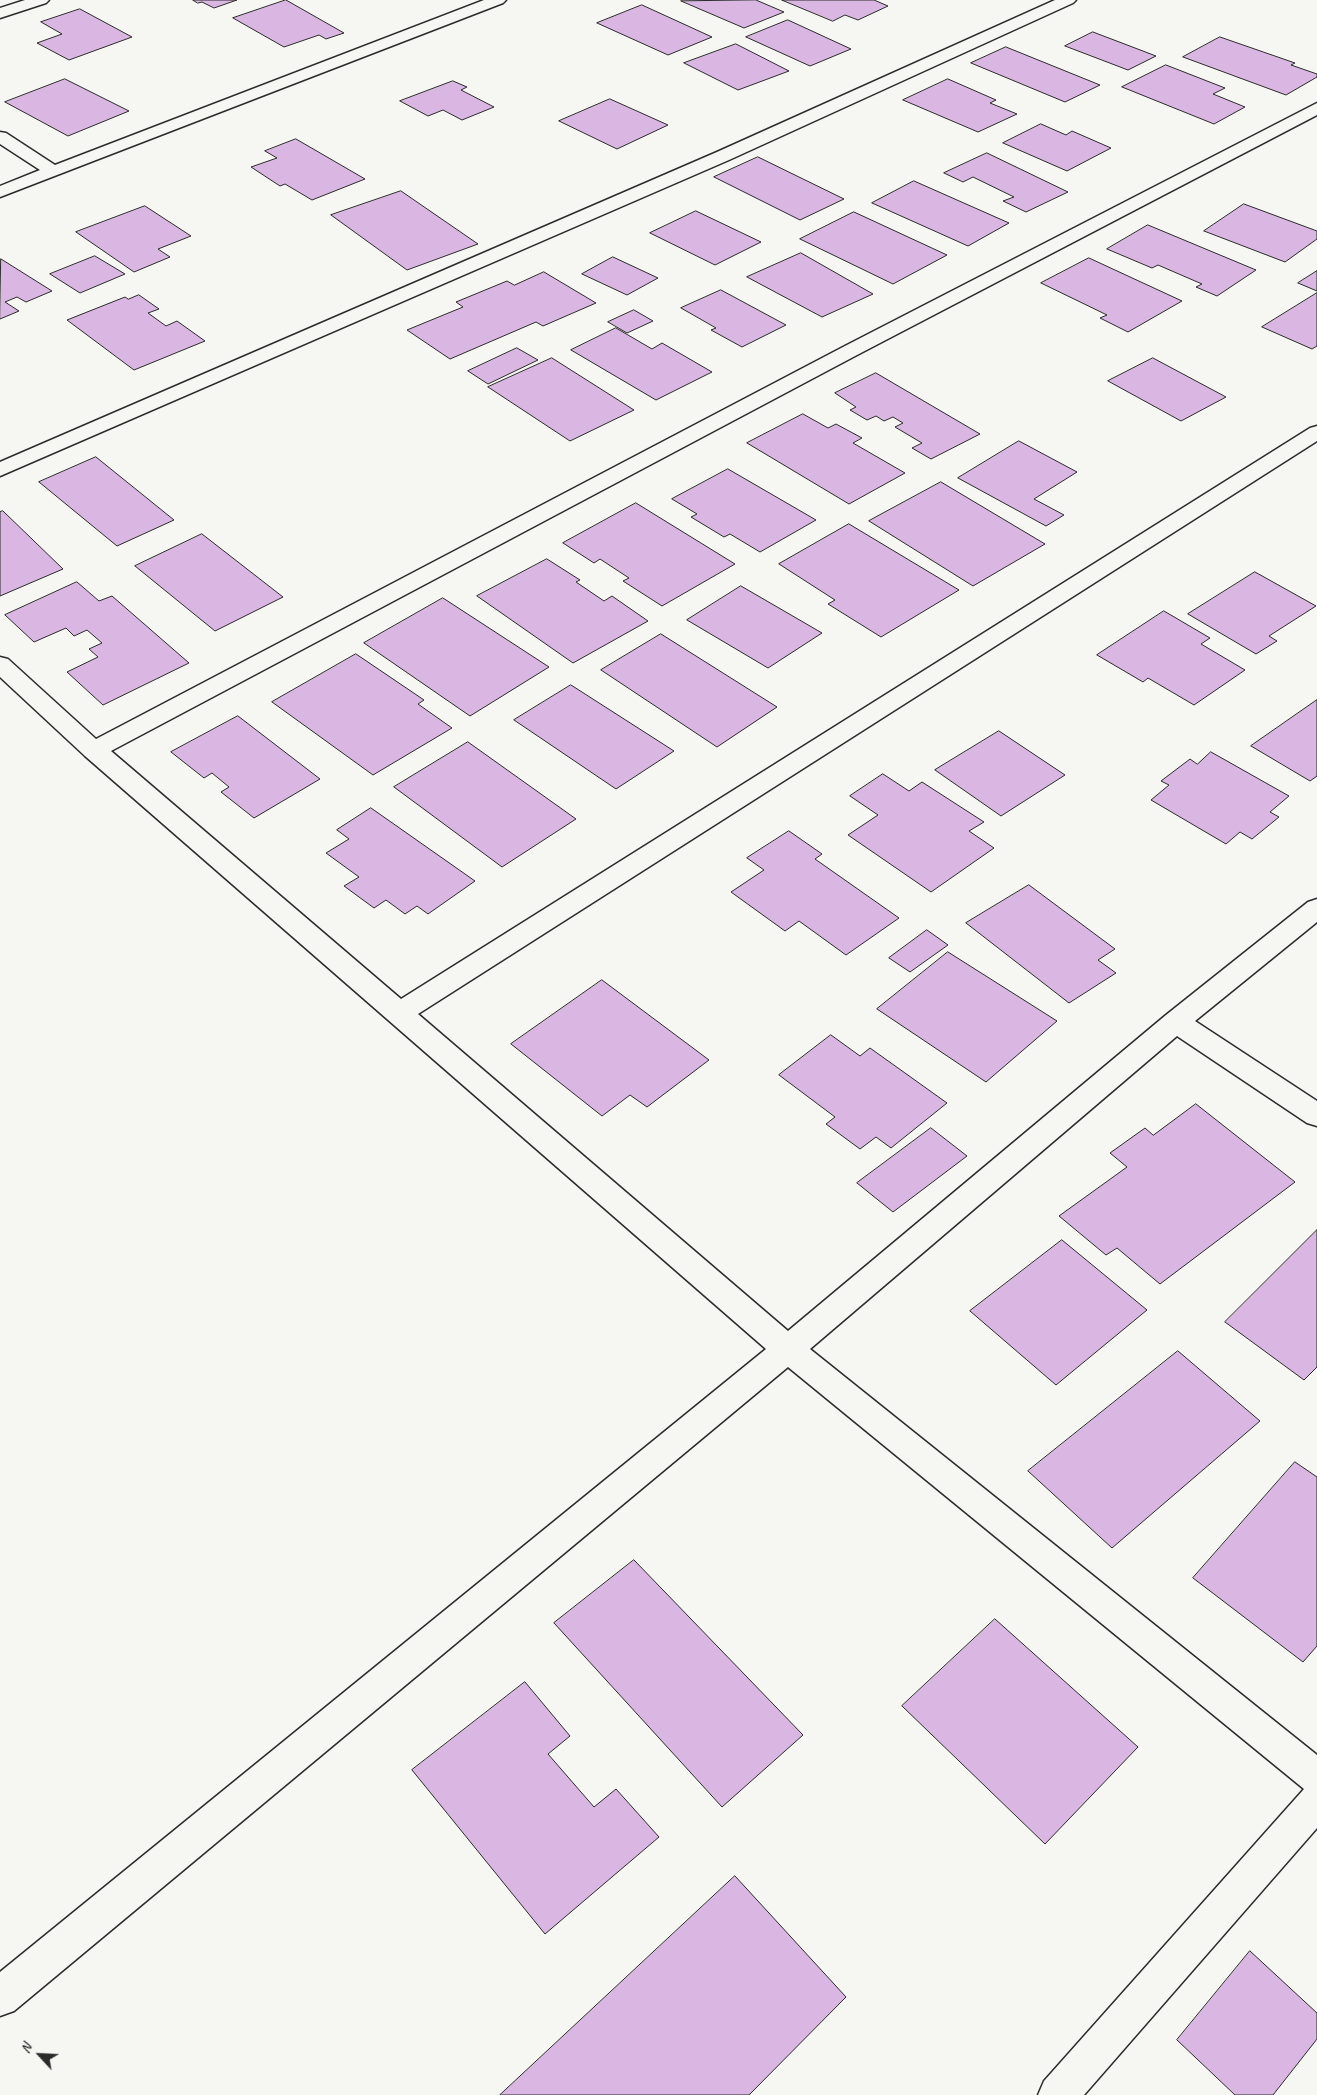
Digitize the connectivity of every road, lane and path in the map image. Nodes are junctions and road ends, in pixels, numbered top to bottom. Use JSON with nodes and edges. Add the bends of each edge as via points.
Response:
{"nodes":[{"id":1,"x":41,"y":0,"type":"edge"},
{"id":2,"x":498,"y":0,"type":"edge"},
{"id":3,"x":1068,"y":0,"type":"edge"},
{"id":4,"x":0,"y":13,"type":"edge"},
{"id":5,"x":1317,"y":108,"type":"edge"},
{"id":6,"x":0,"y":137,"type":"edge"},
{"id":7,"x":53,"y":171,"type":"junction"},
{"id":8,"x":0,"y":192,"type":"edge"},
{"id":9,"x":1317,"y":432,"type":"edge"},
{"id":10,"x":0,"y":470,"type":"edge"},
{"id":11,"x":0,"y":664,"type":"edge"},
{"id":12,"x":94,"y":750,"type":"junction"},
{"id":13,"x":1317,"y":908,"type":"edge"},
{"id":14,"x":400,"y":1013,"type":"junction"},
{"id":15,"x":1176,"y":1022,"type":"junction"},
{"id":16,"x":1317,"y":1115,"type":"edge"},
{"id":17,"x":788,"y":1349,"type":"junction"},
{"id":18,"x":1317,"y":1777,"type":"edge"},
{"id":19,"x":1317,"y":1801,"type":"edge"},
{"id":20,"x":0,"y":1997,"type":"edge"},
{"id":21,"x":1058,"y":2095,"type":"edge"}],
"edges":[{"from":1,"to":4,"type":"street"},
{"from":2,"to":7,"type":"street"},
{"from":3,"to":10,"type":"street","via":[[732,152]]},
{"from":5,"to":12,"type":"street"},
{"from":6,"to":7,"type":"street"},
{"from":7,"to":8,"type":"street"},
{"from":9,"to":14,"type":"street"},
{"from":11,"to":12,"type":"street"},
{"from":12,"to":14,"type":"street"},
{"from":13,"to":15,"type":"street"},
{"from":14,"to":17,"type":"street"},
{"from":15,"to":16,"type":"street"},
{"from":15,"to":17,"type":"street"},
{"from":17,"to":18,"type":"street"},
{"from":17,"to":20,"type":"street"},
{"from":19,"to":21,"type":"street"}]}
